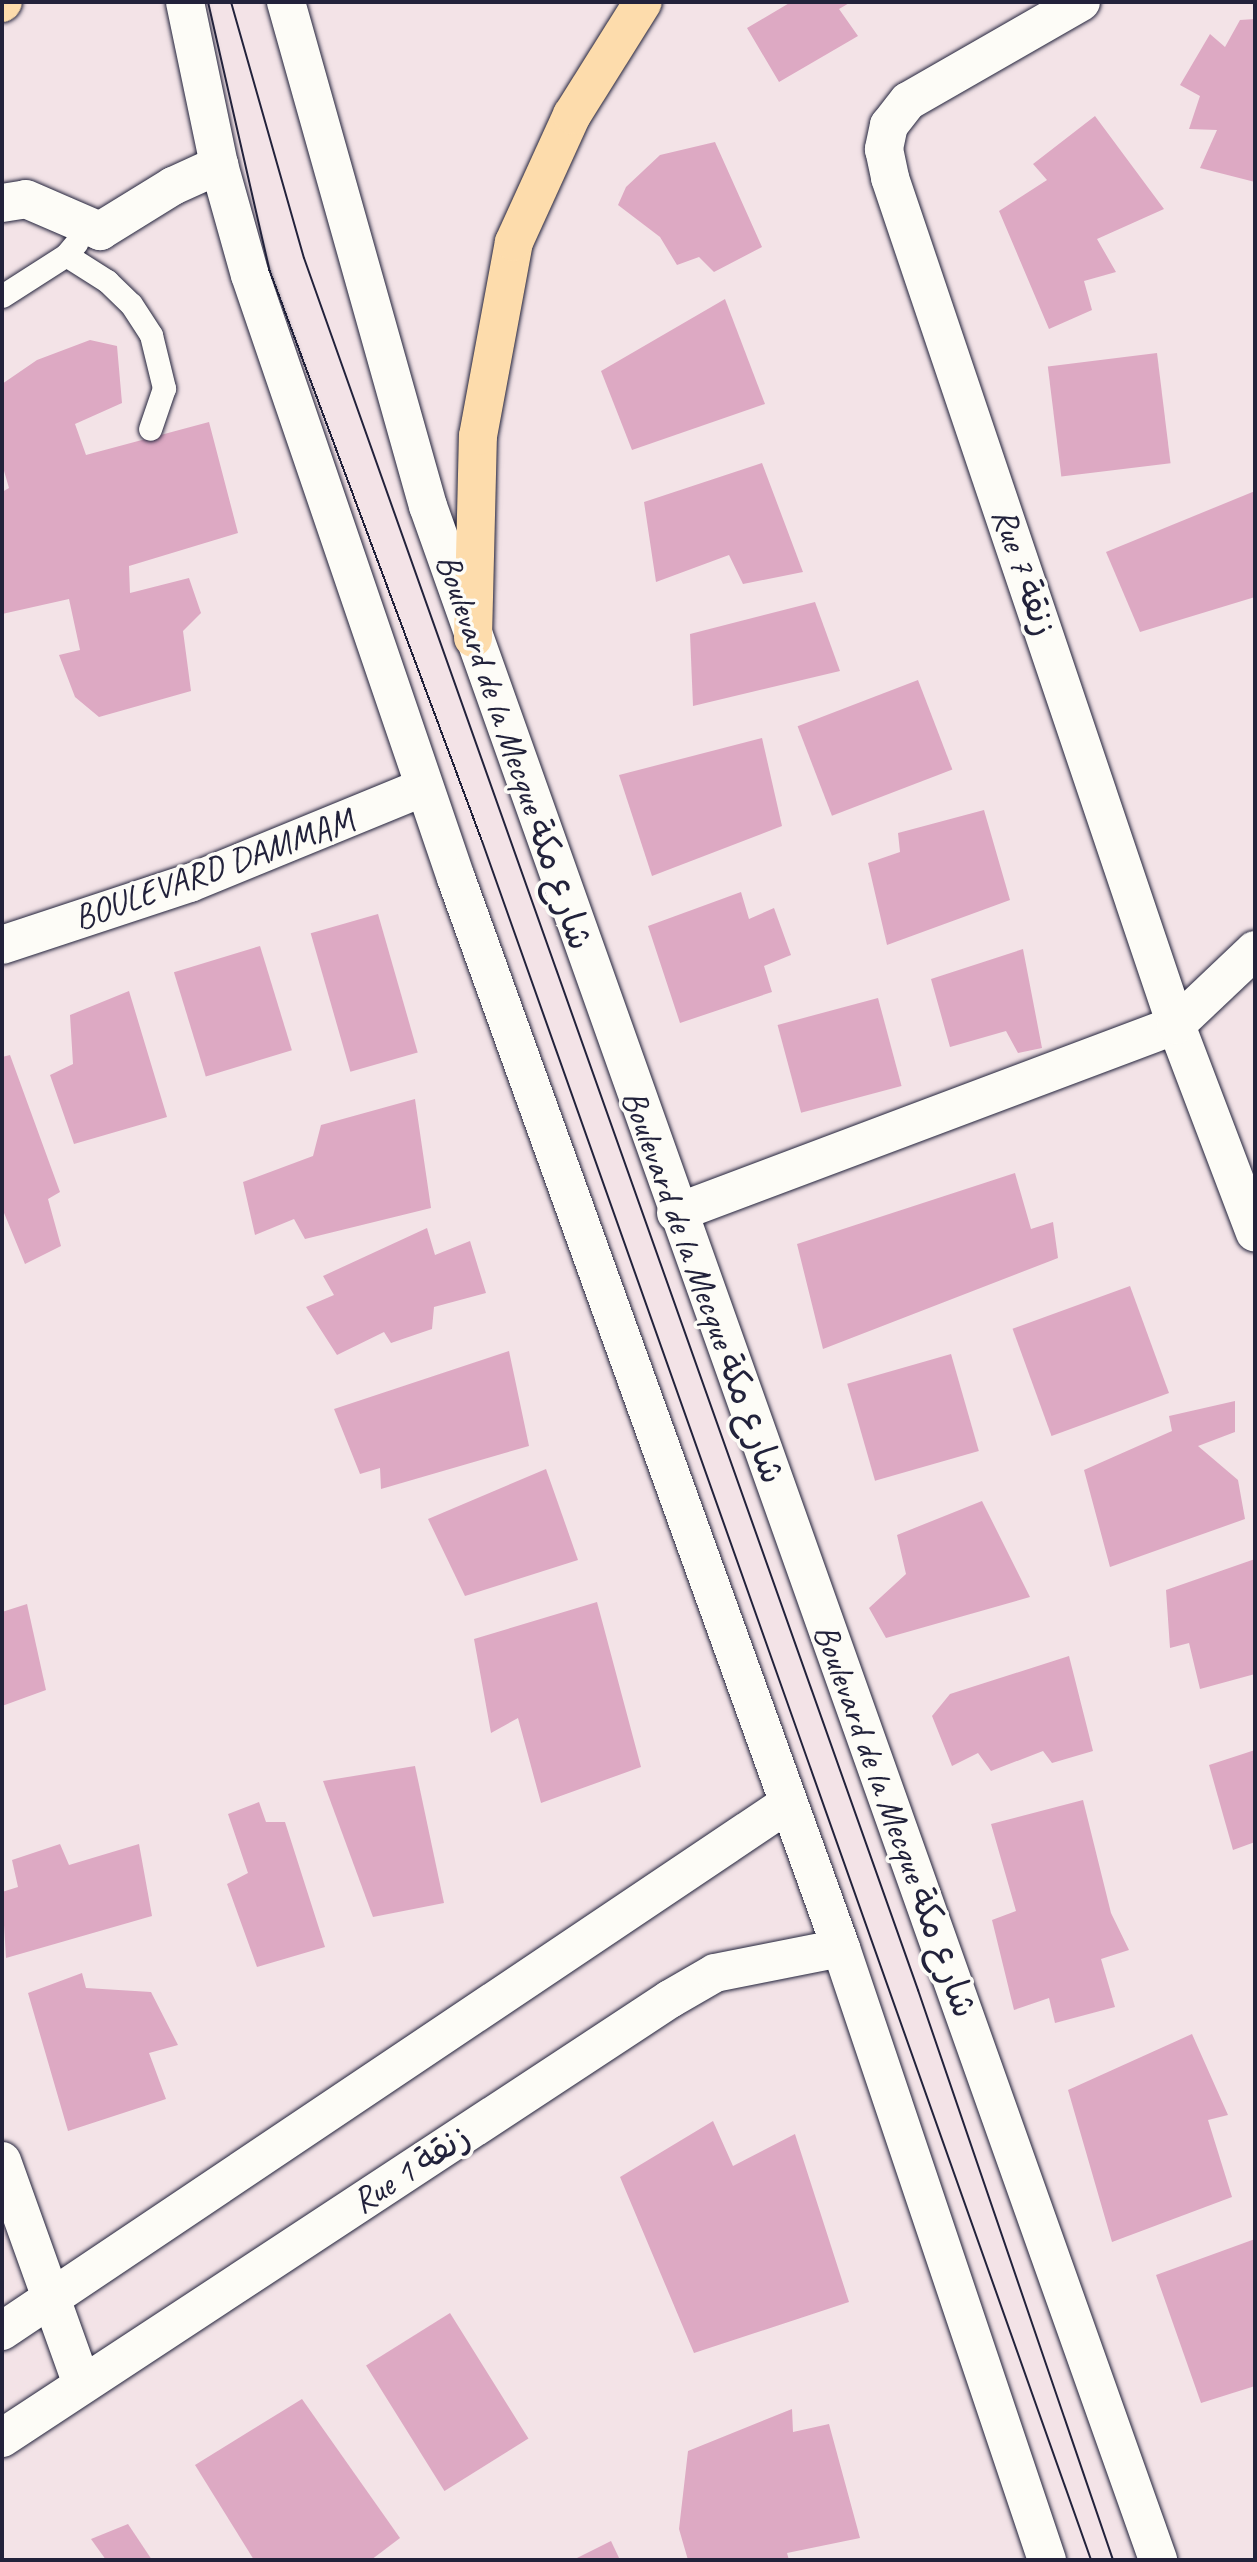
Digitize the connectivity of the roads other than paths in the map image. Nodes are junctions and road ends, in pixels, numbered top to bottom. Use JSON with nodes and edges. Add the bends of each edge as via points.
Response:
{"nodes":[{"id":1,"x":185,"y":2,"type":"edge"},
{"id":2,"x":286,"y":2,"type":"edge"},
{"id":3,"x":643,"y":2,"type":"edge"},
{"id":4,"x":1081,"y":2,"type":"edge"},
{"id":5,"x":219,"y":165,"type":"junction"},
{"id":6,"x":2,"y":203,"type":"edge"},
{"id":7,"x":77,"y":242,"type":"junction"},
{"id":8,"x":2,"y":296,"type":"edge"},
{"id":9,"x":150,"y":429,"type":"dead end"},
{"id":10,"x":473,"y":638,"type":"junction"},
{"id":11,"x":424,"y":788,"type":"junction"},
{"id":12,"x":2,"y":945,"type":"edge"},
{"id":13,"x":1255,"y":950,"type":"edge"},
{"id":14,"x":1176,"y":1025,"type":"junction"},
{"id":15,"x":677,"y":1213,"type":"junction"},
{"id":16,"x":1255,"y":1233,"type":"edge"},
{"id":17,"x":786,"y":1805,"type":"junction"},
{"id":18,"x":841,"y":1948,"type":"junction"},
{"id":19,"x":2,"y":2161,"type":"edge"},
{"id":20,"x":51,"y":2298,"type":"junction"},
{"id":21,"x":2,"y":2331,"type":"edge"},
{"id":22,"x":82,"y":2384,"type":"junction"},
{"id":23,"x":2,"y":2438,"type":"edge"},
{"id":24,"x":1047,"y":2560,"type":"edge"},
{"id":25,"x":1158,"y":2560,"type":"edge"}],
"edges":[{"from":1,"to":5,"type":"main road"},
{"from":2,"to":10,"type":"main road","name":"Boulevard de la Mecque شارع مكة","via":[[395,400]]},
{"from":3,"to":10,"type":"highway","via":[[572,114],[514,242],[478,436]]},
{"from":4,"to":14,"type":"main road","name":"Rue 7 زنقة","via":[[908,101],[889,125],[884,149]]},
{"from":5,"to":7,"type":"main road"},
{"from":5,"to":11,"type":"main road","via":[[250,275]]},
{"from":6,"to":7,"type":"main road","via":[[26,200],[53,208]]},
{"from":7,"to":8,"type":"lane"},
{"from":7,"to":9,"type":"lane","via":[[131,304],[151,335],[164,388]]},
{"from":10,"to":15,"type":"main road","name":"Boulevard de la Mecque شارع مكة"},
{"from":11,"to":12,"type":"main road","name":"BOULEVARD DAMMAM","via":[[190,883]]},
{"from":11,"to":17,"type":"main road"},
{"from":13,"to":14,"type":"main road"},
{"from":14,"to":15,"type":"main road"},
{"from":14,"to":16,"type":"main road","name":"Rue 7 زنقة"},
{"from":15,"to":25,"type":"main road","name":"Boulevard de la Mecque شارع مكة"},
{"from":17,"to":18,"type":"main road"},
{"from":17,"to":20,"type":"main road"},
{"from":18,"to":22,"type":"main road","name":"Rue 1 زنقة","via":[[715,1973]]},
{"from":18,"to":24,"type":"main road"},
{"from":19,"to":20,"type":"main road"},
{"from":20,"to":21,"type":"main road"},
{"from":20,"to":22,"type":"main road"},
{"from":22,"to":23,"type":"main road","name":"Rue 1 زنقة"}]}
